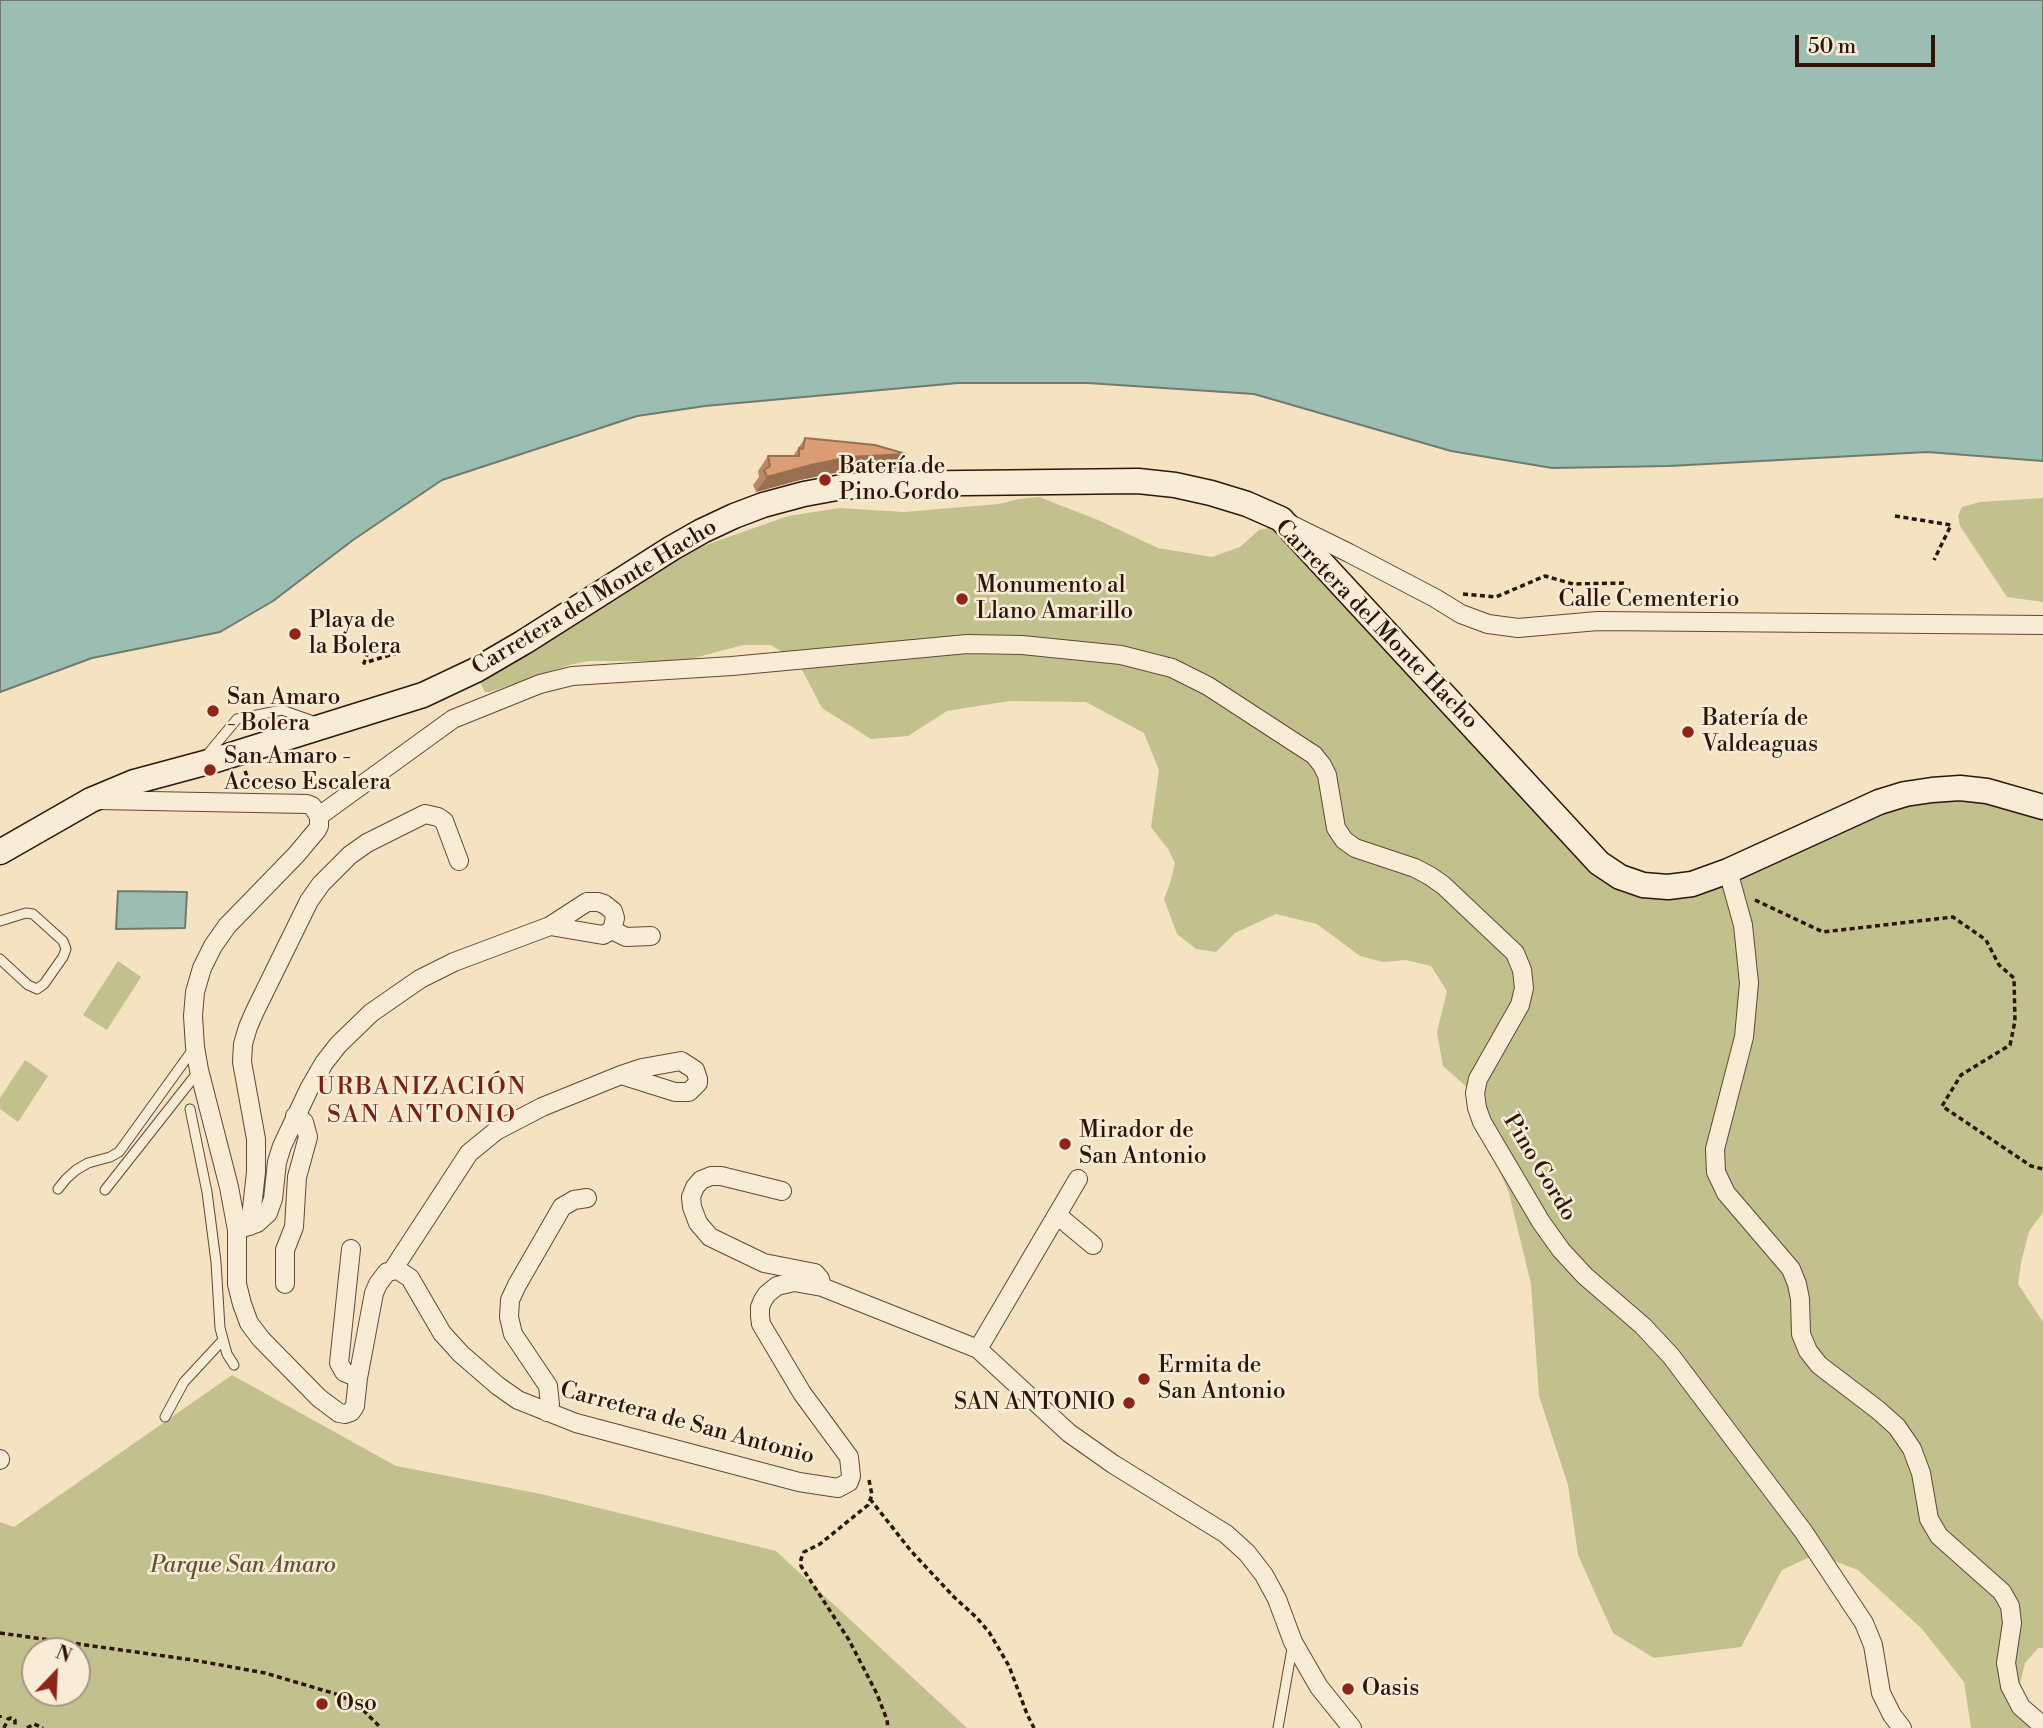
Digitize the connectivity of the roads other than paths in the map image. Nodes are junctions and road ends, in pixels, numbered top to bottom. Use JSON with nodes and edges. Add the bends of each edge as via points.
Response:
{"nodes":[{"id":1,"x":1281,"y":519,"type":"junction"},
{"id":2,"x":2043,"y":625,"type":"edge"},
{"id":3,"x":325,"y":726,"type":"junction"},
{"id":4,"x":199,"y":765,"type":"junction"},
{"id":5,"x":91,"y":800,"type":"junction"},
{"id":6,"x":2043,"y":807,"type":"edge"},
{"id":7,"x":319,"y":816,"type":"junction"},
{"id":8,"x":0,"y":852,"type":"edge"},
{"id":9,"x":459,"y":861,"type":"dead end"},
{"id":10,"x":1731,"y":880,"type":"junction"},
{"id":11,"x":0,"y":921,"type":"edge"},
{"id":12,"x":550,"y":926,"type":"junction"},
{"id":13,"x":612,"y":930,"type":"junction"},
{"id":14,"x":651,"y":936,"type":"dead end"},
{"id":15,"x":0,"y":959,"type":"edge"},
{"id":16,"x":195,"y":1047,"type":"junction"},
{"id":17,"x":199,"y":1070,"type":"junction"},
{"id":18,"x":621,"y":1075,"type":"dead end"},
{"id":19,"x":190,"y":1110,"type":"dead end"},
{"id":20,"x":295,"y":1116,"type":"junction"},
{"id":21,"x":1078,"y":1179,"type":"dead end"},
{"id":22,"x":229,"y":1187,"type":"junction"},
{"id":23,"x":58,"y":1189,"type":"dead end"},
{"id":24,"x":105,"y":1190,"type":"dead end"},
{"id":25,"x":782,"y":1191,"type":"dead end"},
{"id":26,"x":208,"y":1192,"type":"junction"},
{"id":27,"x":587,"y":1198,"type":"dead end"},
{"id":28,"x":1057,"y":1215,"type":"junction"},
{"id":29,"x":244,"y":1228,"type":"junction"},
{"id":30,"x":1093,"y":1245,"type":"dead end"},
{"id":31,"x":351,"y":1249,"type":"dead end"},
{"id":32,"x":392,"y":1271,"type":"junction"},
{"id":33,"x":285,"y":1284,"type":"dead end"},
{"id":34,"x":822,"y":1287,"type":"junction"},
{"id":35,"x":222,"y":1341,"type":"junction"},
{"id":36,"x":978,"y":1349,"type":"junction"},
{"id":37,"x":234,"y":1365,"type":"dead end"},
{"id":38,"x":358,"y":1378,"type":"junction"},
{"id":39,"x":547,"y":1412,"type":"junction"},
{"id":40,"x":165,"y":1417,"type":"dead end"},
{"id":41,"x":1293,"y":1642,"type":"junction"},
{"id":42,"x":2043,"y":1726,"type":"edge"},
{"id":43,"x":1278,"y":1728,"type":"edge"},
{"id":44,"x":1352,"y":1728,"type":"edge"},
{"id":45,"x":1902,"y":1728,"type":"edge"}],
"edges":[{"from":1,"to":2,"type":"street","name":"Calle Cementerio","via":[[1488,624],[1518,628],[1598,621]]},
{"from":1,"to":3,"type":"main road","name":"Carretera del Monte Hacho","via":[[1211,493],[1138,481],[880,484],[804,494],[762,505],[702,531],[466,675],[423,695]]},
{"from":1,"to":10,"type":"main road","name":"Carretera del Monte Hacho","via":[[1599,863],[1643,885]]},
{"from":3,"to":4,"type":"main road","name":"Carretera del Monte Hacho"},
{"from":3,"to":4,"type":"lane","via":[[282,710],[237,719]]},
{"from":4,"to":5,"type":"main road","name":"Carretera del Monte Hacho","via":[[134,782]]},
{"from":5,"to":7,"type":"street","via":[[307,804]]},
{"from":5,"to":8,"type":"main road","name":"Carretera del Monte Hacho"},
{"from":6,"to":10,"type":"main road","name":"Carretera del Monte Hacho","via":[[1960,788],[1905,794],[1879,802]]},
{"from":7,"to":16,"type":"street","via":[[317,830],[213,946],[195,992]]},
{"from":7,"to":45,"type":"street","name":"Pino Gordo","via":[[453,719],[572,676],[967,644],[1108,653],[1172,668],[1208,686],[1314,755],[1327,775],[1336,828],[1344,840],[1430,876],[1515,953],[1524,988],[1520,1005],[1478,1079],[1476,1108],[1482,1122],[1561,1250],[1671,1356],[1803,1531],[1864,1623],[1873,1645],[1881,1693]]},
{"from":9,"to":29,"type":"street","via":[[444,821],[425,814],[350,855],[309,901],[243,1044],[256,1147]]},
{"from":10,"to":42,"type":"street","via":[[1743,925],[1749,983],[1744,1037],[1715,1149],[1717,1172],[1726,1193],[1791,1269],[1808,1351],[1819,1365],[1897,1427],[1921,1473],[1929,1519],[1940,1536],[2002,1592],[2012,1623],[2006,1662],[2010,1686],[2021,1707]]},
{"from":11,"to":15,"type":"lane","via":[[33,914],[64,941],[66,949],[37,989]]},
{"from":12,"to":13,"type":"street","via":[[603,935]]},
{"from":12,"to":13,"type":"street","via":[[593,901],[612,911]]},
{"from":12,"to":20,"type":"street","via":[[454,962],[371,1013],[324,1063]]},
{"from":13,"to":14,"type":"street","via":[[626,937]]},
{"from":16,"to":17,"type":"street"},
{"from":16,"to":23,"type":"lane","via":[[119,1152],[76,1170]]},
{"from":17,"to":22,"type":"street"},
{"from":17,"to":24,"type":"lane"},
{"from":18,"to":32,"type":"street","via":[[533,1112],[483,1140],[456,1171]]},
{"from":19,"to":26,"type":"lane"},
{"from":20,"to":29,"type":"street","via":[[277,1162],[271,1206],[263,1219]]},
{"from":20,"to":33,"type":"street","via":[[303,1122],[308,1137],[297,1177],[295,1220],[285,1250]]},
{"from":21,"to":28,"type":"street"},
{"from":22,"to":26,"type":"lane"},
{"from":22,"to":29,"type":"street"},
{"from":25,"to":34,"type":"street","via":[[710,1176],[695,1187],[692,1207],[710,1237],[764,1263],[815,1273]]},
{"from":26,"to":35,"type":"lane"},
{"from":27,"to":39,"type":"street","via":[[573,1199],[562,1207],[510,1300],[513,1334],[548,1386]]},
{"from":28,"to":30,"type":"street"},
{"from":28,"to":36,"type":"street"},
{"from":29,"to":38,"type":"street","via":[[237,1284],[249,1323],[261,1339],[339,1413],[351,1412],[355,1406]]},
{"from":31,"to":38,"type":"street","via":[[339,1363]]},
{"from":32,"to":38,"type":"street","via":[[383,1276],[374,1293]]},
{"from":32,"to":39,"type":"street","name":"Carretera de San Antonio","via":[[410,1278],[442,1334],[461,1354],[518,1400]]},
{"from":34,"to":36,"type":"street","name":"Carretera de San Antonio"},
{"from":34,"to":39,"type":"street","name":"Carretera de San Antonio","via":[[777,1286],[763,1300],[760,1316],[802,1393],[849,1457],[851,1476],[843,1486],[799,1482]]},
{"from":35,"to":37,"type":"lane"},
{"from":35,"to":40,"type":"lane","via":[[184,1382]]},
{"from":36,"to":41,"type":"street","name":"Carretera de San Antonio","via":[[1069,1433],[1204,1519],[1247,1553],[1277,1599]]},
{"from":41,"to":43,"type":"lane"},
{"from":41,"to":44,"type":"street","name":"Carretera de San Antonio"}]}
